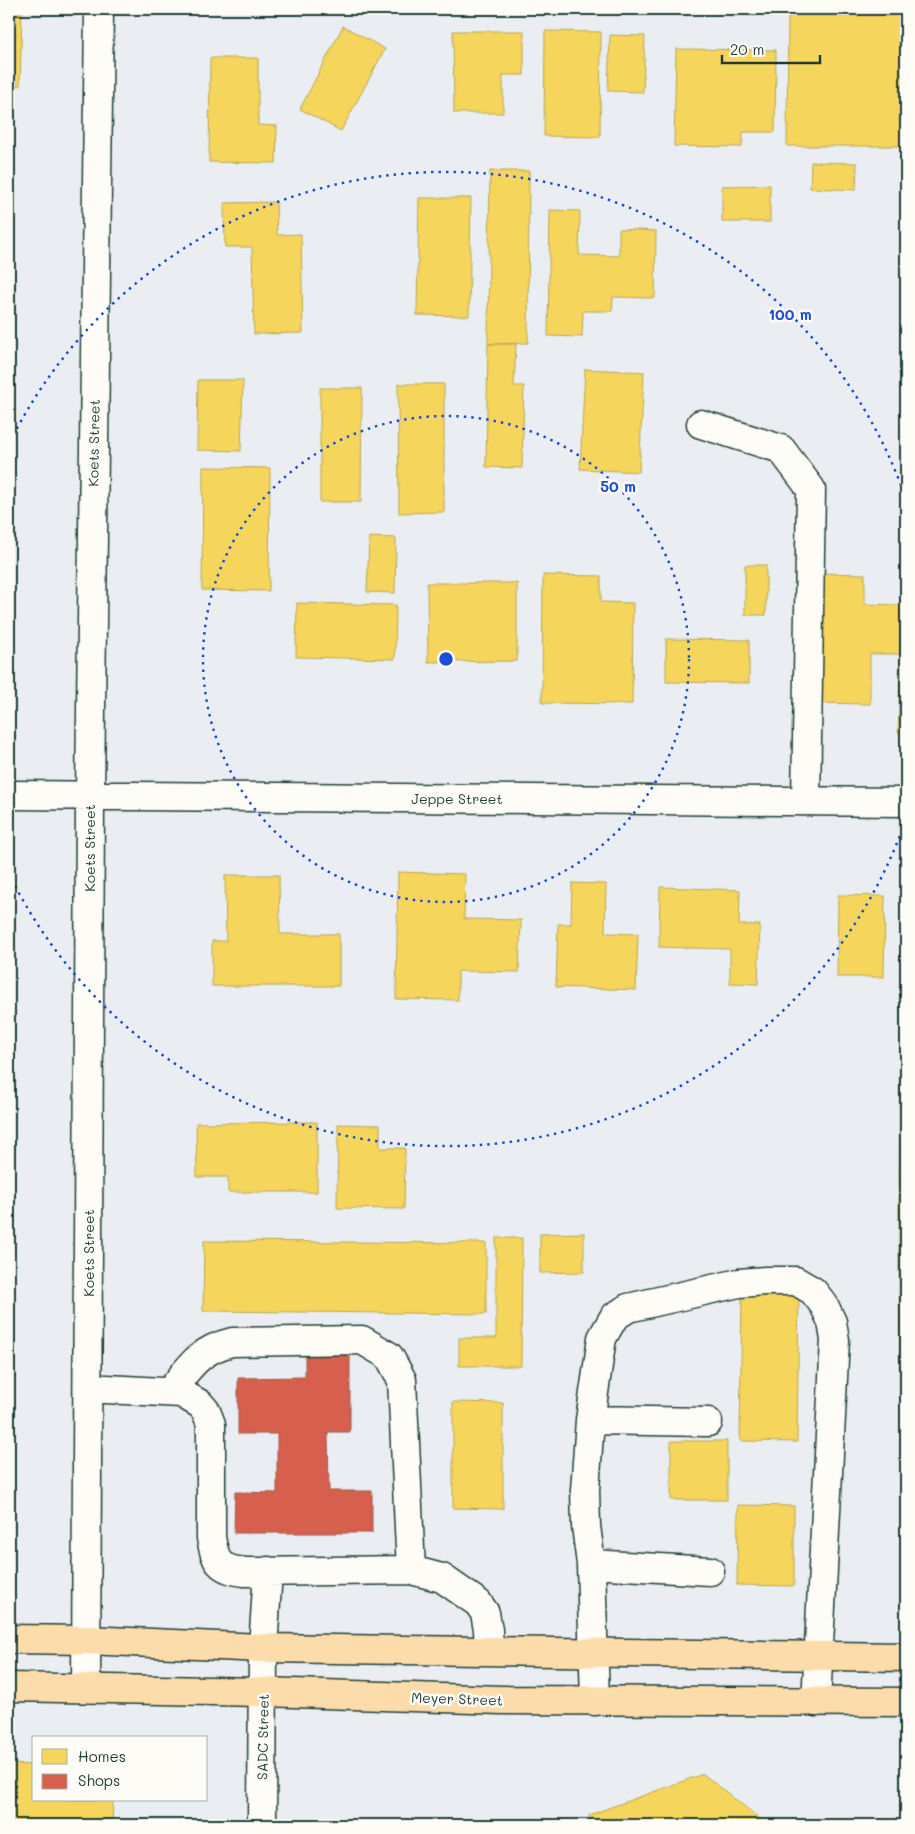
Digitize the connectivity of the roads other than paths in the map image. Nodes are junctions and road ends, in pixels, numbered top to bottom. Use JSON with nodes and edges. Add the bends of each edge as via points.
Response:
{"nodes":[{"id":1,"x":100,"y":9,"type":"edge"},
{"id":2,"x":701,"y":424,"type":"dead end"},
{"id":3,"x":9,"y":796,"type":"edge"},
{"id":4,"x":90,"y":797,"type":"junction"},
{"id":5,"x":806,"y":802,"type":"junction"},
{"id":6,"x":906,"y":802,"type":"edge"},
{"id":7,"x":88,"y":1388,"type":"junction"},
{"id":8,"x":170,"y":1392,"type":"junction"},
{"id":9,"x":590,"y":1420,"type":"junction"},
{"id":10,"x":708,"y":1422,"type":"dead end"},
{"id":11,"x":591,"y":1564,"type":"junction"},
{"id":12,"x":410,"y":1570,"type":"junction"},
{"id":13,"x":710,"y":1571,"type":"dead end"},
{"id":14,"x":268,"y":1572,"type":"junction"},
{"id":15,"x":9,"y":1639,"type":"edge"},
{"id":16,"x":87,"y":1640,"type":"junction"},
{"id":17,"x":263,"y":1648,"type":"junction"},
{"id":18,"x":489,"y":1650,"type":"junction"},
{"id":19,"x":593,"y":1651,"type":"junction"},
{"id":20,"x":819,"y":1656,"type":"junction"},
{"id":21,"x":906,"y":1657,"type":"edge"},
{"id":22,"x":9,"y":1687,"type":"edge"},
{"id":23,"x":86,"y":1688,"type":"junction"},
{"id":24,"x":264,"y":1692,"type":"junction"},
{"id":25,"x":595,"y":1701,"type":"junction"},
{"id":26,"x":816,"y":1702,"type":"junction"},
{"id":27,"x":906,"y":1702,"type":"edge"},
{"id":28,"x":262,"y":1825,"type":"edge"}],
"edges":[{"from":1,"to":4,"type":"street","name":"Koets Street"},
{"from":2,"to":5,"type":"street","via":[[781,449],[811,489]]},
{"from":3,"to":4,"type":"street","name":"Jeppe Street"},
{"from":4,"to":5,"type":"street","name":"Jeppe Street"},
{"from":4,"to":7,"type":"street","name":"Koets Street"},
{"from":5,"to":6,"type":"street","name":"Jeppe Street"},
{"from":7,"to":8,"type":"street"},
{"from":7,"to":16,"type":"street","name":"Koets Street"},
{"from":8,"to":12,"type":"street","via":[[197,1358],[215,1346],[232,1342],[362,1340],[389,1356],[402,1380]]},
{"from":8,"to":14,"type":"street","via":[[182,1393],[200,1404],[211,1424],[211,1538],[214,1554],[229,1570]]},
{"from":9,"to":10,"type":"street"},
{"from":9,"to":11,"type":"street","via":[[585,1490]]},
{"from":9,"to":20,"type":"street","via":[[602,1338],[614,1317],[628,1308],[739,1283],[796,1282],[813,1290],[832,1322],[835,1340]]},
{"from":11,"to":13,"type":"street"},
{"from":11,"to":19,"type":"street"},
{"from":12,"to":14,"type":"street"},
{"from":12,"to":18,"type":"street","via":[[442,1578],[478,1603],[485,1613]]},
{"from":14,"to":17,"type":"street","name":"SADC Street"},
{"from":15,"to":16,"type":"main road"},
{"from":16,"to":17,"type":"main road"},
{"from":16,"to":23,"type":"street","name":"Koets Street"},
{"from":17,"to":18,"type":"main road"},
{"from":17,"to":24,"type":"street","name":"SADC Street"},
{"from":18,"to":19,"type":"main road"},
{"from":19,"to":20,"type":"main road"},
{"from":19,"to":25,"type":"street"},
{"from":20,"to":21,"type":"main road"},
{"from":20,"to":26,"type":"street"},
{"from":22,"to":23,"type":"main road","name":"Meyer Street"},
{"from":23,"to":24,"type":"main road","name":"Meyer Street"},
{"from":24,"to":25,"type":"main road","name":"Meyer Street"},
{"from":24,"to":28,"type":"street","name":"SADC Street"},
{"from":25,"to":26,"type":"main road","name":"Meyer Street"},
{"from":26,"to":27,"type":"main road","name":"Meyer Street"}]}
